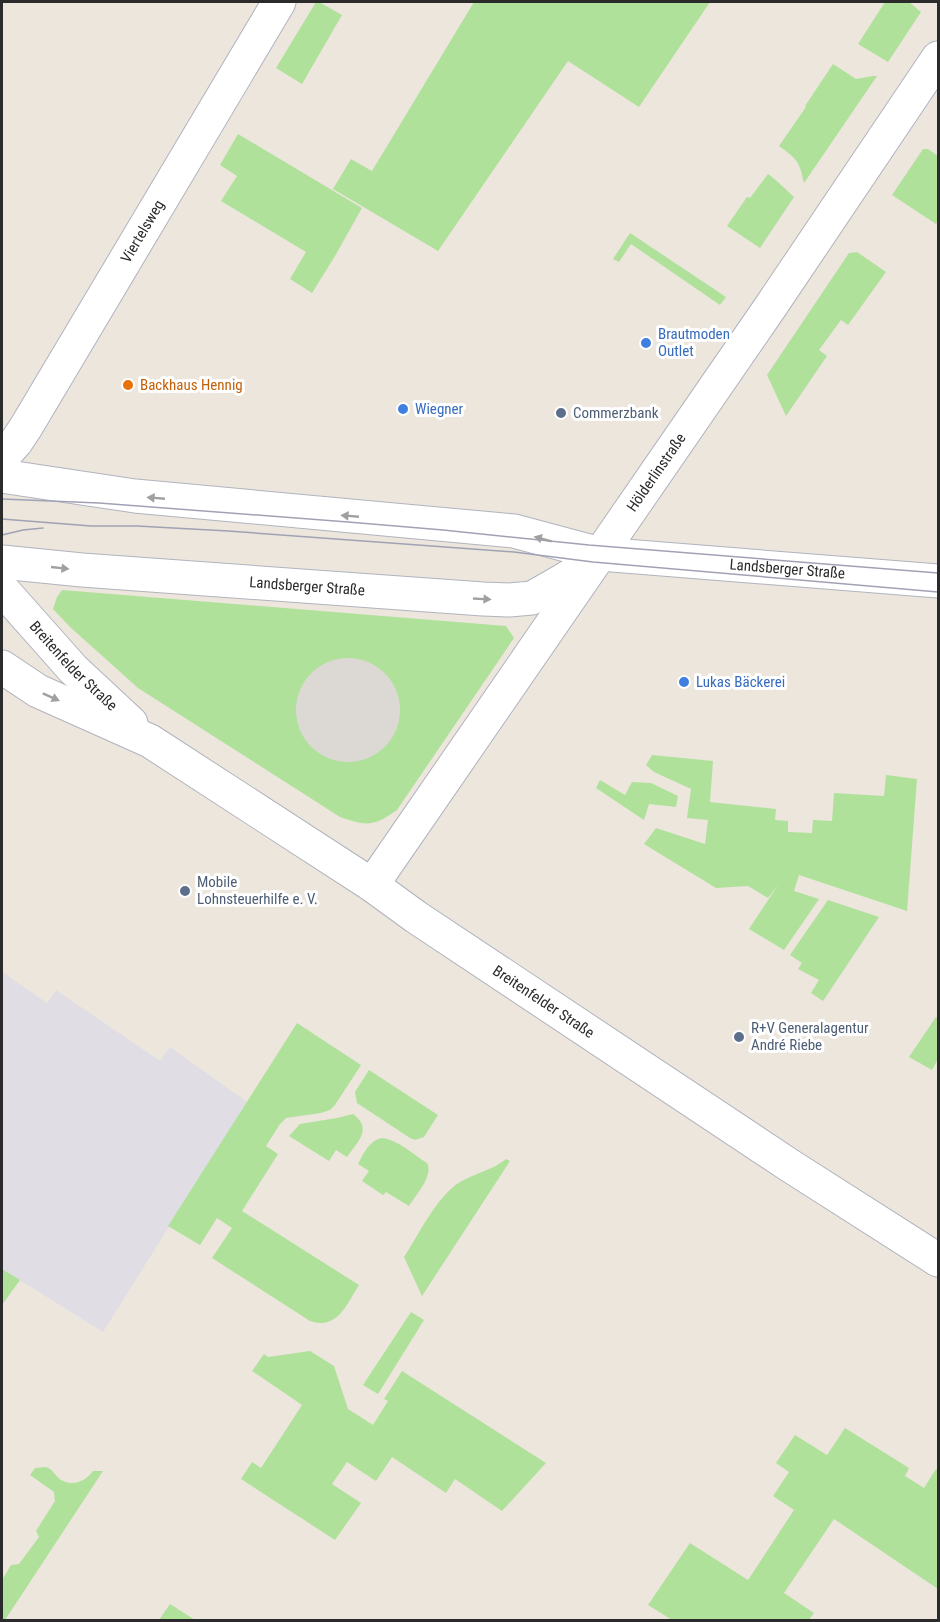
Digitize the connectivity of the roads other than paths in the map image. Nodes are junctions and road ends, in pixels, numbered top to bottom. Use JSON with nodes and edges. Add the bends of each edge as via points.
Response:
{"nodes":[{"id":1,"x":279,"y":2,"type":"edge"},
{"id":2,"x":939,"y":58,"type":"edge"},
{"id":3,"x":2,"y":458,"type":"edge"},
{"id":4,"x":2,"y":476,"type":"edge"},
{"id":5,"x":600,"y":554,"type":"junction"},
{"id":6,"x":2,"y":562,"type":"edge"},
{"id":7,"x":939,"y":581,"type":"edge"},
{"id":8,"x":2,"y":589,"type":"edge"},
{"id":9,"x":2,"y":667,"type":"edge"},
{"id":10,"x":150,"y":741,"type":"junction"},
{"id":11,"x":372,"y":885,"type":"junction"},
{"id":12,"x":939,"y":1260,"type":"edge"}],
"edges":[{"from":1,"to":3,"type":"main road","name":"Viertelsweg","via":[[26,427]]},
{"from":2,"to":5,"type":"main road","name":"Hölderlinstraße"},
{"from":5,"to":4,"type":"main road","name":"Landsberger Straße","one_way":true,"via":[[514,531],[135,496]]},
{"from":6,"to":5,"type":"main road","name":"Landsberger Straße","one_way":true,"via":[[509,600],[532,598]]},
{"from":5,"to":7,"type":"main road","name":"Landsberger Straße"},
{"from":5,"to":11,"type":"main road","name":"Hölderlinstraße"},
{"from":8,"to":10,"type":"main road","name":"Breitenfelder Straße","via":[[74,669]]},
{"from":9,"to":10,"type":"main road","name":"Breitenfelder Straße","one_way":true,"via":[[38,691]]},
{"from":10,"to":11,"type":"main road","name":"Breitenfelder Straße"},
{"from":11,"to":12,"type":"main road","name":"Breitenfelder Straße","via":[[781,1160]]}]}
